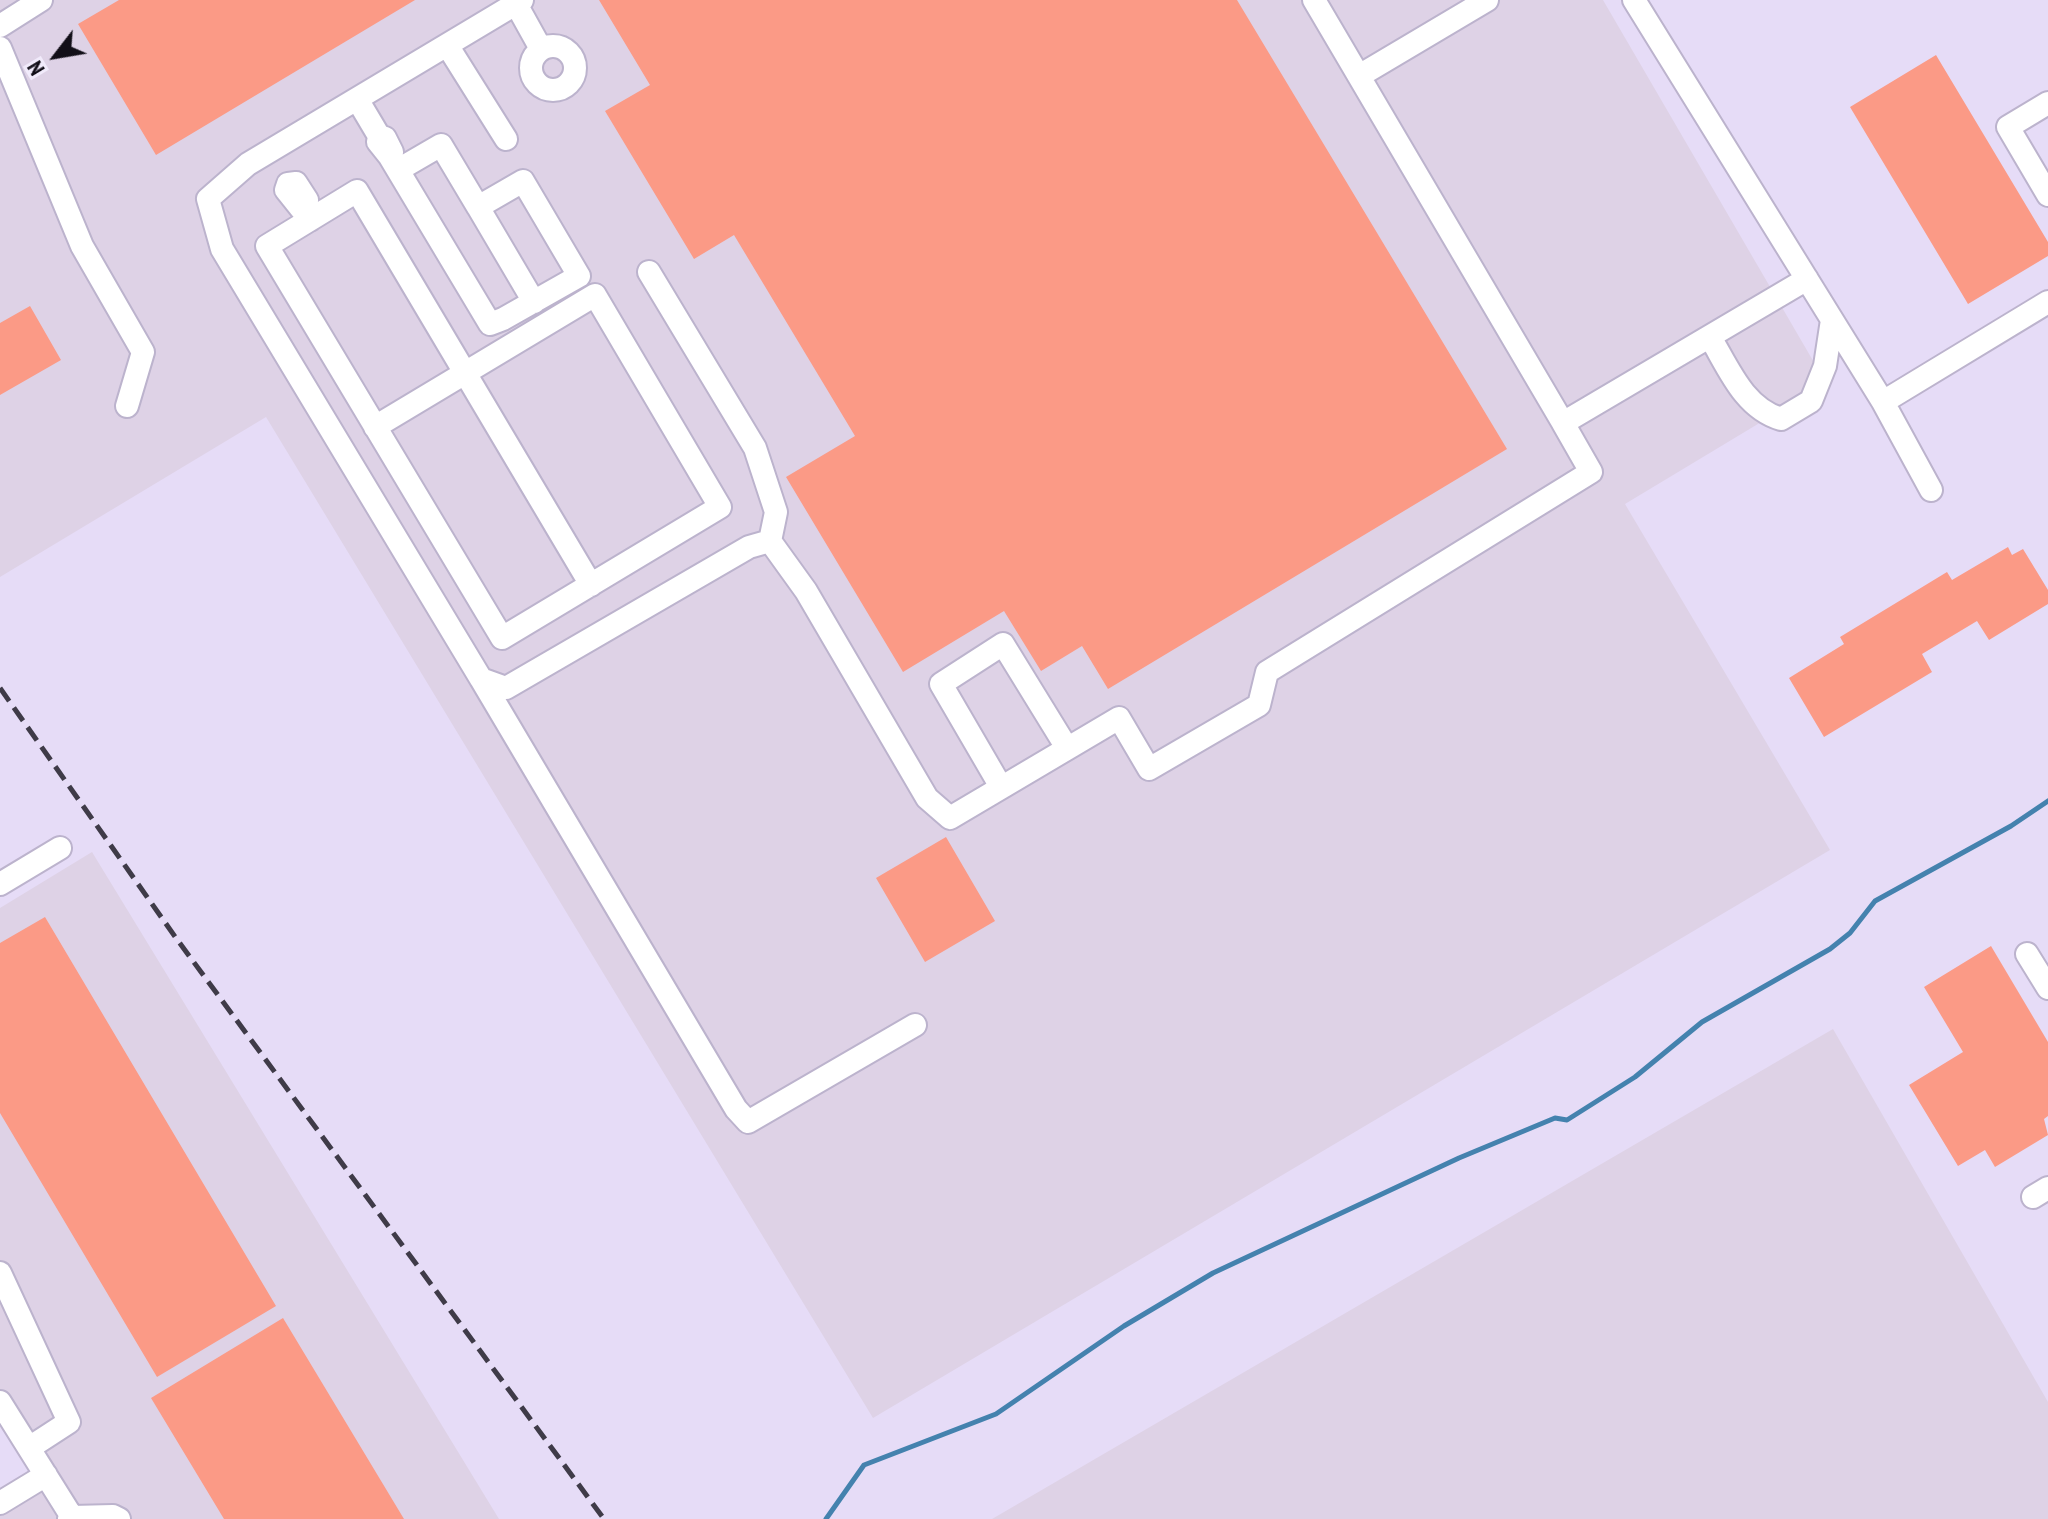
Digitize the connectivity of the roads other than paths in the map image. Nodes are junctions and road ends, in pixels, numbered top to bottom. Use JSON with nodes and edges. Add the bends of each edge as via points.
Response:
{"nodes":[{"id":1,"x":41,"y":0,"type":"edge"},
{"id":2,"x":1314,"y":0,"type":"edge"},
{"id":3,"x":1487,"y":0,"type":"edge"},
{"id":4,"x":1634,"y":0,"type":"edge"},
{"id":5,"x":519,"y":2,"type":"edge"},
{"id":6,"x":0,"y":26,"type":"edge"},
{"id":7,"x":447,"y":45,"type":"junction"},
{"id":8,"x":0,"y":48,"type":"edge"},
{"id":9,"x":541,"y":49,"type":"dead end"},
{"id":10,"x":1359,"y":76,"type":"junction"},
{"id":11,"x":357,"y":99,"type":"junction"},
{"id":12,"x":2048,"y":103,"type":"edge"},
{"id":13,"x":506,"y":139,"type":"dead end"},
{"id":14,"x":269,"y":152,"type":"junction"},
{"id":15,"x":394,"y":163,"type":"junction"},
{"id":16,"x":2048,"y":195,"type":"edge"},
{"id":17,"x":478,"y":207,"type":"junction"},
{"id":18,"x":307,"y":215,"type":"junction"},
{"id":19,"x":649,"y":272,"type":"dead end"},
{"id":20,"x":1807,"y":279,"type":"junction"},
{"id":21,"x":534,"y":302,"type":"junction"},
{"id":22,"x":2048,"y":302,"type":"edge"},
{"id":23,"x":1832,"y":320,"type":"junction"},
{"id":24,"x":1710,"y":337,"type":"junction"},
{"id":25,"x":466,"y":374,"type":"junction"},
{"id":26,"x":1883,"y":402,"type":"junction"},
{"id":27,"x":127,"y":406,"type":"dead end"},
{"id":28,"x":1563,"y":423,"type":"junction"},
{"id":29,"x":375,"y":427,"type":"junction"},
{"id":30,"x":1931,"y":490,"type":"dead end"},
{"id":31,"x":770,"y":541,"type":"junction"},
{"id":32,"x":591,"y":585,"type":"junction"},
{"id":33,"x":481,"y":679,"type":"junction"},
{"id":34,"x":1067,"y":748,"type":"junction"},
{"id":35,"x":1001,"y":787,"type":"junction"},
{"id":36,"x":60,"y":848,"type":"dead end"},
{"id":37,"x":0,"y":884,"type":"edge"},
{"id":38,"x":2027,"y":954,"type":"dead end"},
{"id":39,"x":2048,"y":988,"type":"edge"},
{"id":40,"x":915,"y":1025,"type":"dead end"},
{"id":41,"x":0,"y":1273,"type":"edge"},
{"id":42,"x":0,"y":1402,"type":"edge"},
{"id":43,"x":29,"y":1448,"type":"junction"},
{"id":44,"x":46,"y":1475,"type":"junction"},
{"id":45,"x":0,"y":1503,"type":"edge"},
{"id":46,"x":71,"y":1518,"type":"edge"},
{"id":47,"x":119,"y":1519,"type":"edge"}],
"edges":[{"from":1,"to":6,"type":"street"},
{"from":2,"to":10,"type":"street"},
{"from":3,"to":10,"type":"street"},
{"from":4,"to":20,"type":"street"},
{"from":5,"to":7,"type":"street"},
{"from":5,"to":9,"type":"street"},
{"from":7,"to":11,"type":"street"},
{"from":7,"to":13,"type":"street"},
{"from":8,"to":27,"type":"street","via":[[82,246],[143,352]]},
{"from":10,"to":28,"type":"street"},
{"from":11,"to":14,"type":"street"},
{"from":11,"to":15,"type":"street"},
{"from":12,"to":16,"type":"street","via":[[2008,127]]},
{"from":14,"to":18,"type":"street","via":[[288,184],[296,183],[307,200]]},
{"from":14,"to":33,"type":"street","via":[[208,199],[222,249]]},
{"from":15,"to":17,"type":"street","via":[[441,145]]},
{"from":15,"to":21,"type":"street","via":[[490,324]]},
{"from":17,"to":21,"type":"street"},
{"from":17,"to":21,"type":"street","via":[[523,181],[539,208],[579,276]]},
{"from":18,"to":25,"type":"street","via":[[357,191]]},
{"from":18,"to":29,"type":"street","via":[[267,246]]},
{"from":19,"to":31,"type":"street","via":[[755,448],[776,512]]},
{"from":20,"to":23,"type":"street"},
{"from":20,"to":24,"type":"street"},
{"from":22,"to":26,"type":"street"},
{"from":23,"to":24,"type":"street","via":[[1825,366],[1811,401],[1781,419],[1764,414],[1740,389]]},
{"from":23,"to":26,"type":"street"},
{"from":24,"to":28,"type":"street"},
{"from":25,"to":29,"type":"street"},
{"from":25,"to":32,"type":"street"},
{"from":25,"to":32,"type":"street","via":[[595,295],[720,507]]},
{"from":26,"to":30,"type":"street"},
{"from":28,"to":34,"type":"street","via":[[1591,472],[1267,672],[1259,705],[1149,769],[1119,718]]},
{"from":29,"to":32,"type":"street","via":[[502,638]]},
{"from":31,"to":33,"type":"street","via":[[749,547],[506,688]]},
{"from":31,"to":35,"type":"street","via":[[806,591],[927,798],[950,818]]},
{"from":33,"to":40,"type":"street","via":[[748,1122]]},
{"from":34,"to":35,"type":"street"},
{"from":34,"to":35,"type":"street","via":[[1003,644],[941,684]]},
{"from":36,"to":37,"type":"street"},
{"from":38,"to":39,"type":"street"},
{"from":41,"to":43,"type":"street","via":[[69,1422]]},
{"from":42,"to":43,"type":"street"},
{"from":43,"to":44,"type":"street"},
{"from":44,"to":45,"type":"street"},
{"from":44,"to":46,"type":"street"},
{"from":46,"to":47,"type":"street"}]}
